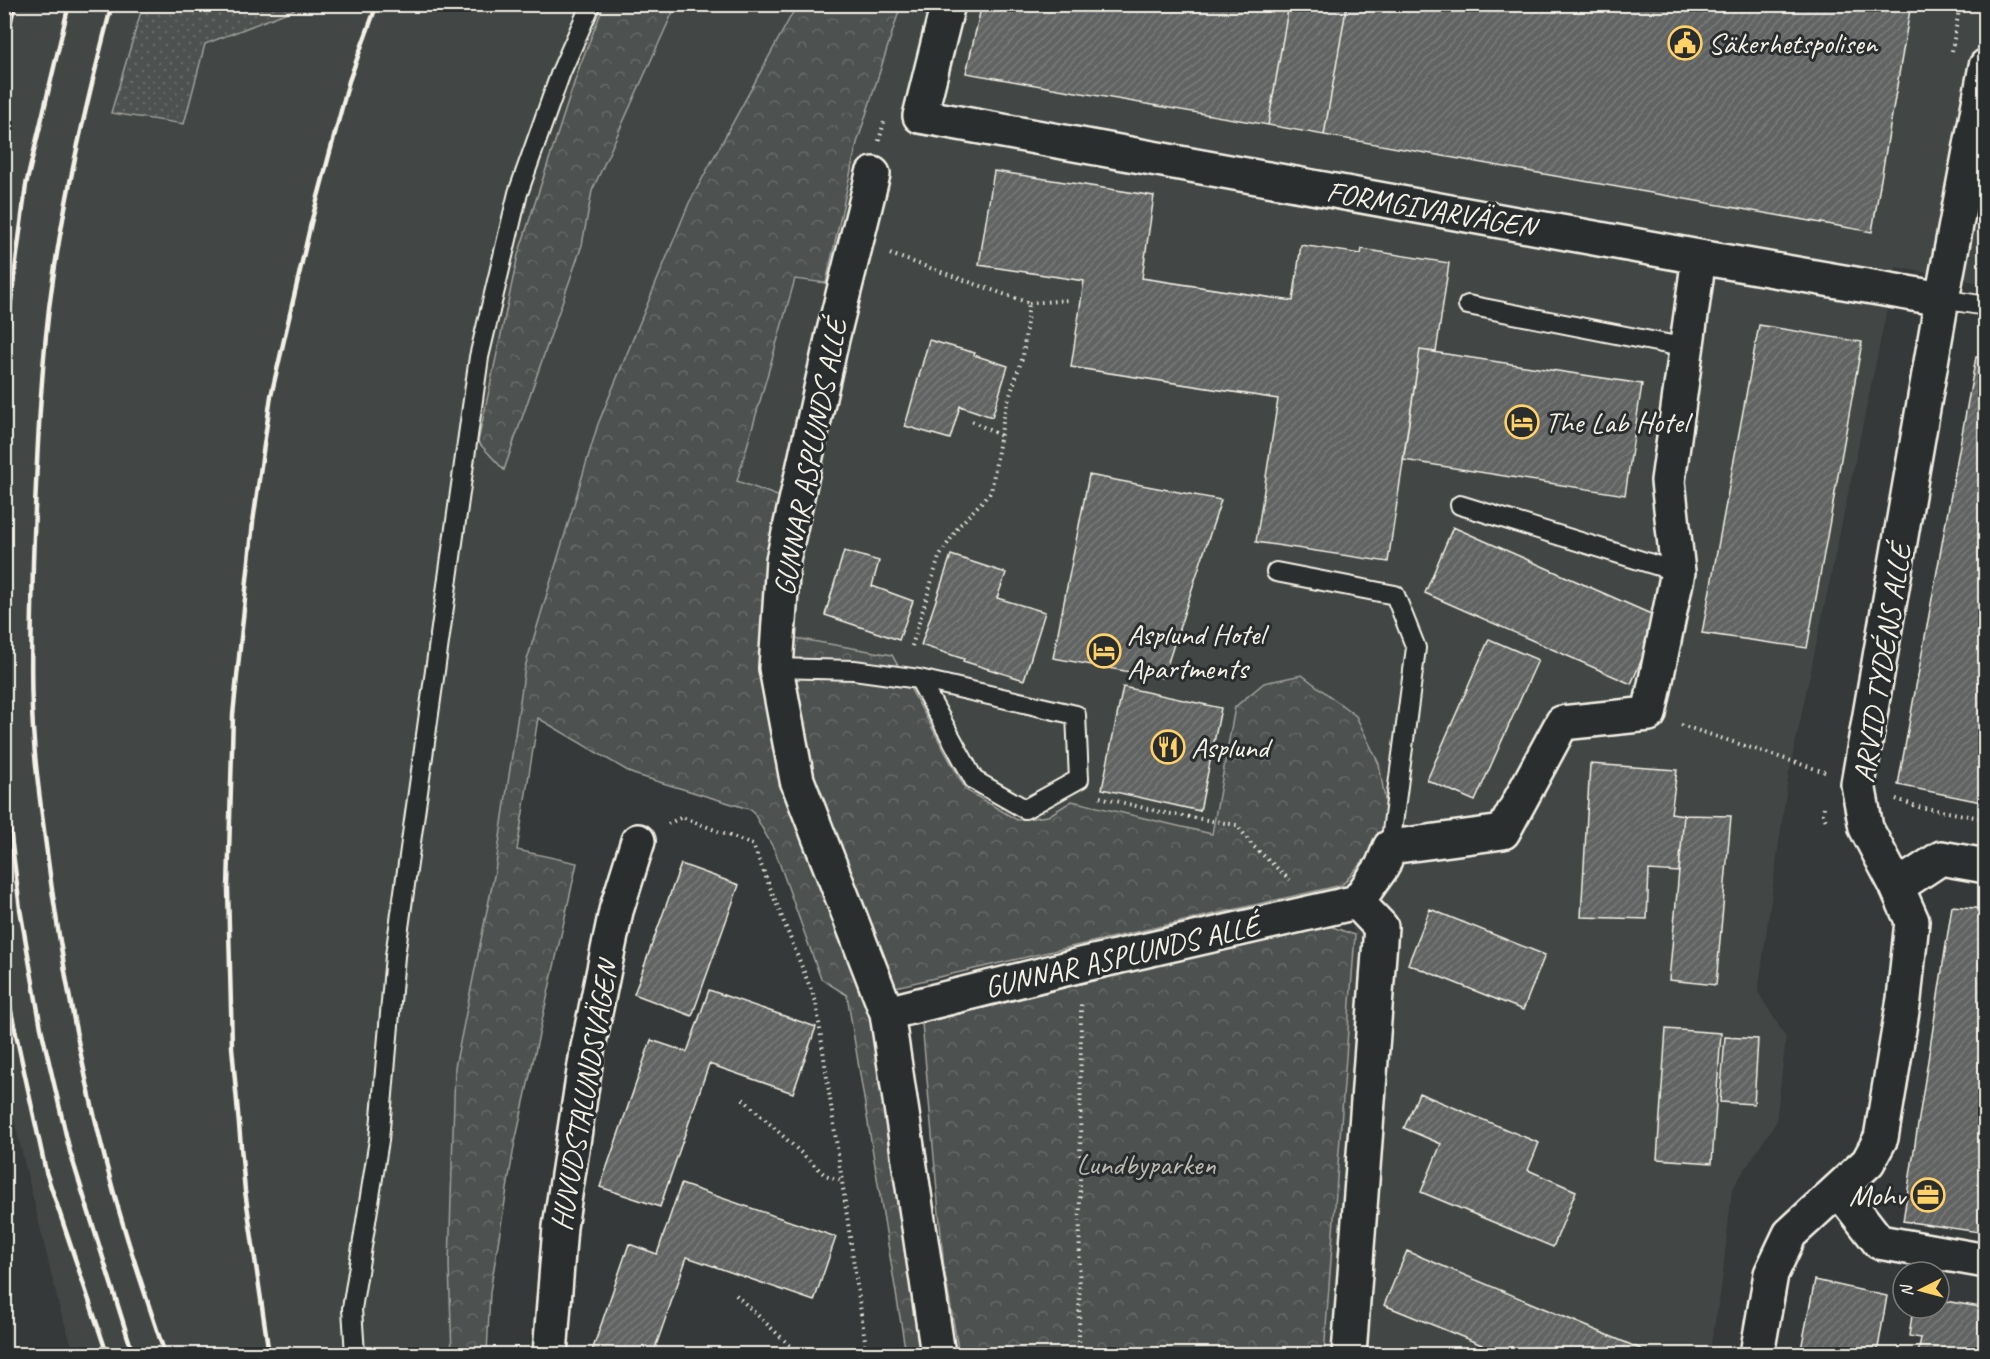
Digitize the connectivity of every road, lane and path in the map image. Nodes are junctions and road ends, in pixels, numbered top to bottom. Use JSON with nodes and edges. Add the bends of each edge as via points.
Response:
{"nodes":[{"id":1,"x":591,"y":4,"type":"edge"},
{"id":2,"x":948,"y":4,"type":"edge"},
{"id":3,"x":1986,"y":66,"type":"edge"},
{"id":4,"x":873,"y":174,"type":"dead end"},
{"id":5,"x":856,"y":242,"type":"junction"},
{"id":6,"x":1699,"y":257,"type":"junction"},
{"id":7,"x":1942,"y":299,"type":"junction"},
{"id":8,"x":1070,"y":300,"type":"dead end"},
{"id":9,"x":1029,"y":303,"type":"junction"},
{"id":10,"x":1468,"y":305,"type":"dead end"},
{"id":11,"x":1986,"y":306,"type":"edge"},
{"id":12,"x":1687,"y":348,"type":"junction"},
{"id":13,"x":972,"y":421,"type":"dead end"},
{"id":14,"x":1001,"y":436,"type":"junction"},
{"id":15,"x":1460,"y":505,"type":"dead end"},
{"id":16,"x":1678,"y":572,"type":"junction"},
{"id":17,"x":1276,"y":573,"type":"dead end"},
{"id":18,"x":910,"y":654,"type":"dead end"},
{"id":19,"x":776,"y":669,"type":"junction"},
{"id":20,"x":919,"y":679,"type":"junction"},
{"id":21,"x":1649,"y":714,"type":"junction"},
{"id":22,"x":1829,"y":774,"type":"dead end"},
{"id":23,"x":1079,"y":779,"type":"junction"},
{"id":24,"x":1859,"y":786,"type":"junction"},
{"id":25,"x":1986,"y":819,"type":"edge"},
{"id":26,"x":638,"y":841,"type":"joint"},
{"id":27,"x":1390,"y":847,"type":"junction"},
{"id":28,"x":1986,"y":866,"type":"edge"},
{"id":29,"x":1897,"y":888,"type":"junction"},
{"id":30,"x":1357,"y":902,"type":"junction"},
{"id":31,"x":1321,"y":909,"type":"junction"},
{"id":32,"x":1081,"y":965,"type":"junction"},
{"id":33,"x":887,"y":1013,"type":"junction"},
{"id":34,"x":742,"y":1099,"type":"dead end"},
{"id":35,"x":842,"y":1181,"type":"junction"},
{"id":36,"x":1839,"y":1190,"type":"junction"},
{"id":37,"x":1986,"y":1261,"type":"edge"},
{"id":38,"x":736,"y":1295,"type":"dead end"},
{"id":39,"x":355,"y":1354,"type":"edge"},
{"id":40,"x":550,"y":1354,"type":"edge"},
{"id":41,"x":799,"y":1354,"type":"edge"},
{"id":42,"x":867,"y":1354,"type":"edge"},
{"id":43,"x":938,"y":1354,"type":"edge"},
{"id":44,"x":1079,"y":1354,"type":"edge"},
{"id":45,"x":1349,"y":1354,"type":"edge"},
{"id":46,"x":1757,"y":1354,"type":"edge"}],
"edges":[{"from":1,"to":39,"type":"lane","via":[[561,72],[518,193],[479,357],[395,956],[380,1140],[352,1309]]},
{"from":2,"to":6,"type":"street","name":"FORMGIVARVÄGEN","via":[[920,116]]},
{"from":3,"to":7,"type":"street","name":"ARVID TYDÉNS ALLÉ"},
{"from":4,"to":5,"type":"street","name":"GUNNAR ASPLUNDS ALLÉ"},
{"from":5,"to":9,"type":"path"},
{"from":5,"to":19,"type":"street","name":"GUNNAR ASPLUNDS ALLÉ","via":[[783,560]]},
{"from":6,"to":7,"type":"street","name":"FORMGIVARVÄGEN"},
{"from":6,"to":12,"type":"street"},
{"from":7,"to":11,"type":"lane"},
{"from":7,"to":24,"type":"street","name":"ARVID TYDÉNS ALLÉ"},
{"from":8,"to":9,"type":"path"},
{"from":9,"to":14,"type":"path","via":[[1023,356],[1005,410]]},
{"from":10,"to":12,"type":"lane"},
{"from":12,"to":16,"type":"street","via":[[1668,482]]},
{"from":13,"to":14,"type":"path"},
{"from":14,"to":18,"type":"path","via":[[991,492],[959,526],[939,557]]},
{"from":15,"to":16,"type":"lane"},
{"from":16,"to":21,"type":"street"},
{"from":17,"to":27,"type":"lane","via":[[1395,595],[1416,648]]},
{"from":19,"to":20,"type":"lane","via":[[855,670]]},
{"from":19,"to":33,"type":"street","name":"GUNNAR ASPLUNDS ALLÉ","via":[[797,780]]},
{"from":20,"to":23,"type":"lane","via":[[1076,715]]},
{"from":20,"to":23,"type":"lane","via":[[974,780],[1025,809]]},
{"from":21,"to":22,"type":"path"},
{"from":21,"to":27,"type":"street","via":[[1562,723],[1503,832]]},
{"from":23,"to":31,"type":"path","via":[[1093,795],[1237,825],[1252,845]]},
{"from":24,"to":25,"type":"path","via":[[1919,807]]},
{"from":24,"to":29,"type":"street","name":"ARVID TYDÉNS ALLÉ","via":[[1866,828]]},
{"from":26,"to":35,"type":"path","via":[[682,817],[753,845],[816,1002]]},
{"from":26,"to":40,"type":"street","name":"HUVUDSTALUNDSVÄGEN","via":[[616,911],[587,1052],[560,1227]]},
{"from":27,"to":30,"type":"street","via":[[1382,867]]},
{"from":28,"to":29,"type":"street","via":[[1941,858]]},
{"from":29,"to":36,"type":"street","name":"ARVID TYDÉNS ALLÉ","via":[[1912,921],[1904,999],[1881,1138],[1868,1162]]},
{"from":30,"to":31,"type":"street","name":"GUNNAR ASPLUNDS ALLÉ"},
{"from":30,"to":45,"type":"street","via":[[1381,927]]},
{"from":31,"to":32,"type":"street","name":"GUNNAR ASPLUNDS ALLÉ"},
{"from":32,"to":33,"type":"street","name":"GUNNAR ASPLUNDS ALLÉ"},
{"from":32,"to":44,"type":"path"},
{"from":33,"to":43,"type":"street","name":"GUNNAR ASPLUNDS ALLÉ"},
{"from":34,"to":35,"type":"path","via":[[825,1175]]},
{"from":35,"to":42,"type":"path"},
{"from":36,"to":37,"type":"street","via":[[1879,1242]]},
{"from":36,"to":46,"type":"street","name":"ARVID TYDÉNS ALLÉ","via":[[1791,1234],[1771,1274]]},
{"from":38,"to":41,"type":"path"}]}
